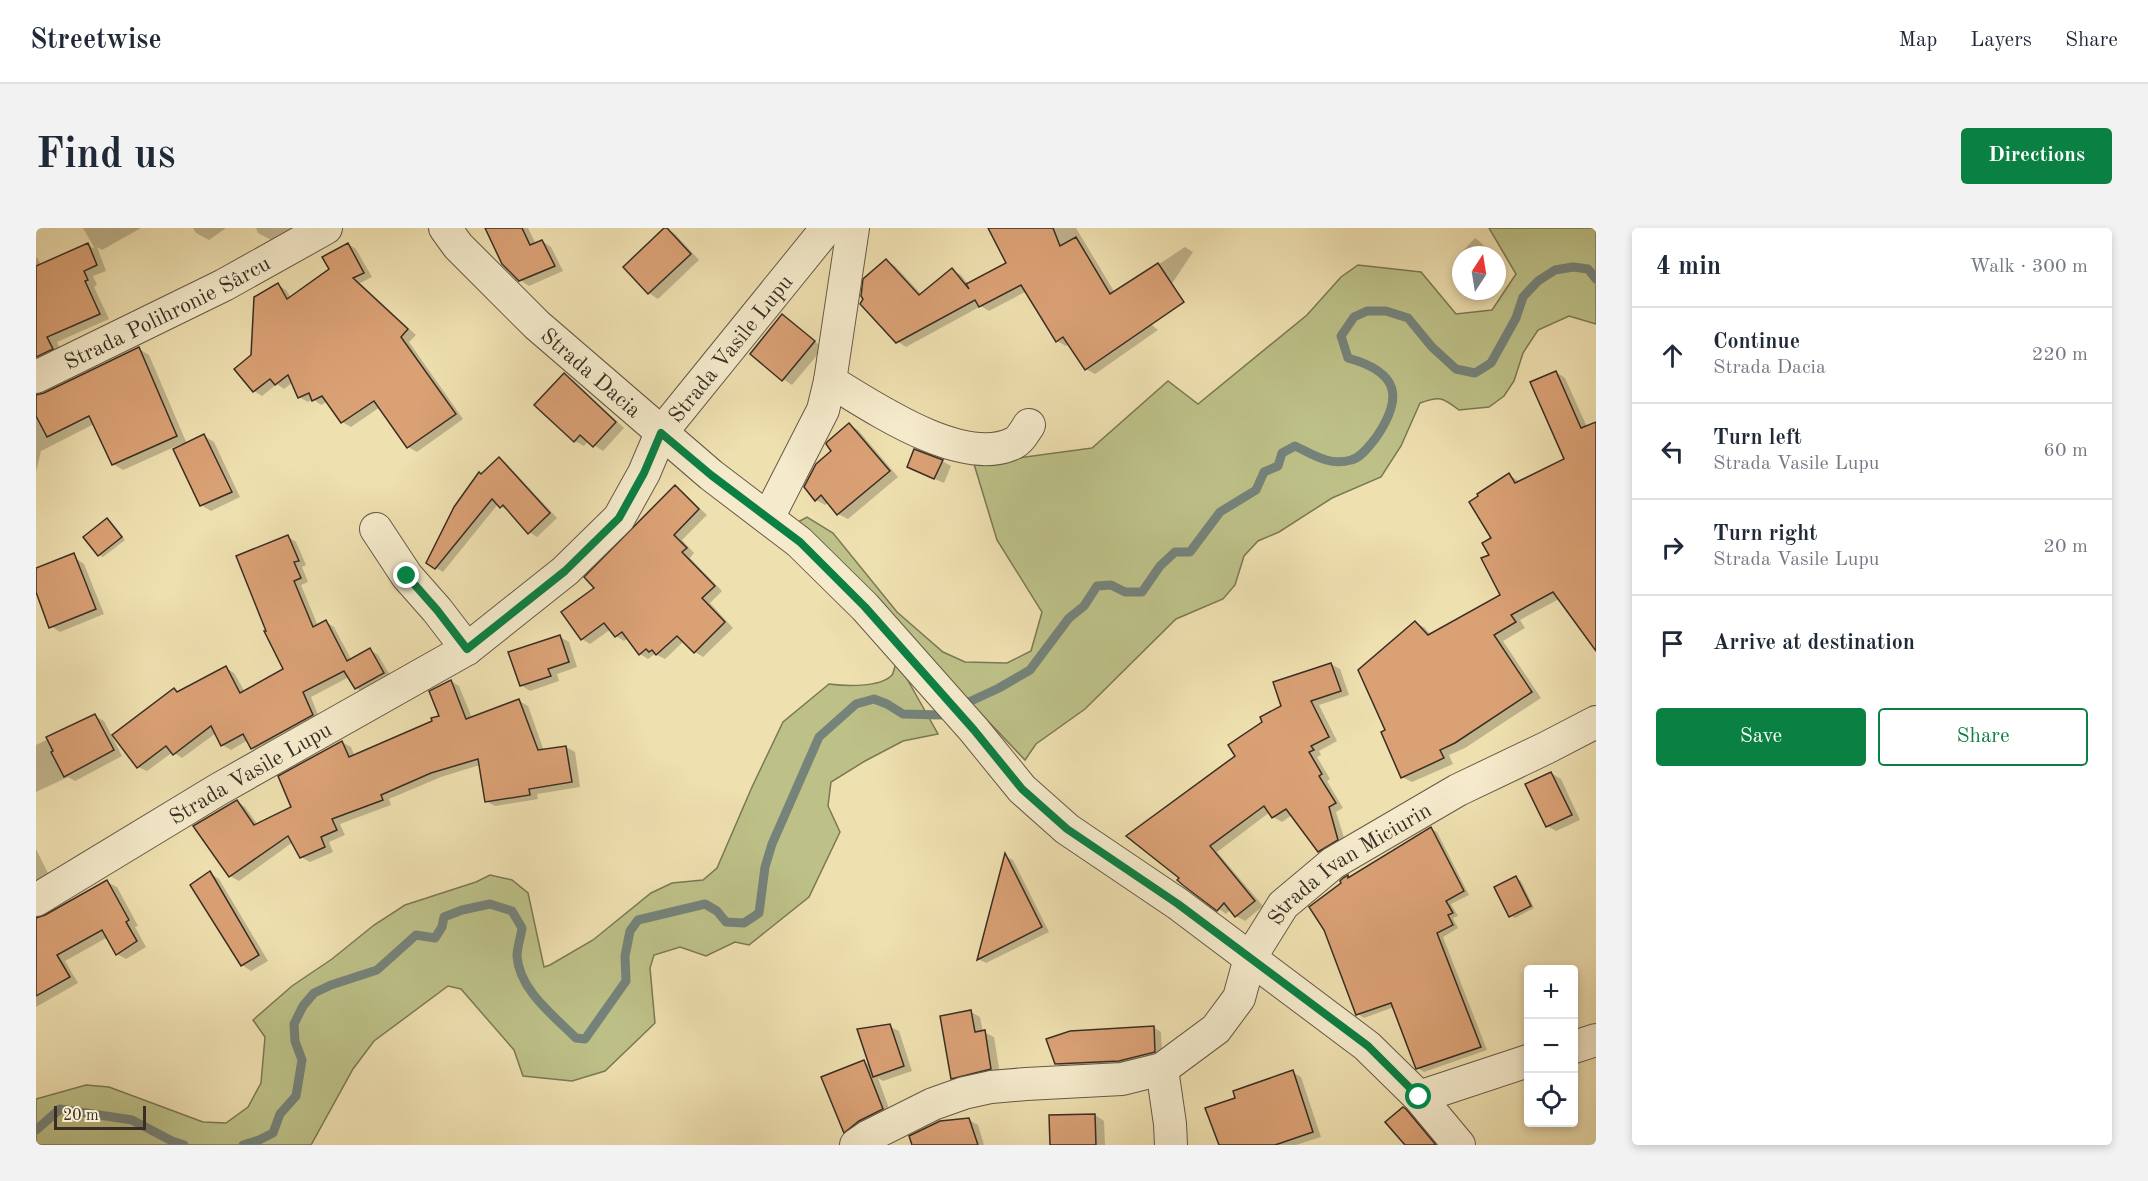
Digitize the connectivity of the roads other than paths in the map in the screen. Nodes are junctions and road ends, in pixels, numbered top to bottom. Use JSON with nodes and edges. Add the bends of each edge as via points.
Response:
{"nodes":[{"id":1,"x":326,"y":228,"type":"edge"},
{"id":2,"x":445,"y":228,"type":"edge"},
{"id":3,"x":827,"y":228,"type":"edge"},
{"id":4,"x":853,"y":228,"type":"edge"},
{"id":5,"x":36,"y":377,"type":"edge"},
{"id":6,"x":830,"y":381,"type":"junction"},
{"id":7,"x":1029,"y":425,"type":"dead end"},
{"id":8,"x":661,"y":433,"type":"junction"},
{"id":9,"x":768,"y":519,"type":"junction"},
{"id":10,"x":376,"y":529,"type":"dead end"},
{"id":11,"x":467,"y":649,"type":"junction"},
{"id":12,"x":1596,"y":722,"type":"edge"},
{"id":13,"x":36,"y":900,"type":"edge"},
{"id":14,"x":1251,"y":958,"type":"junction"},
{"id":15,"x":1596,"y":1040,"type":"edge"},
{"id":16,"x":1578,"y":1046,"type":"edge"},
{"id":17,"x":1524,"y":1062,"type":"edge"},
{"id":18,"x":1162,"y":1069,"type":"junction"},
{"id":19,"x":1419,"y":1097,"type":"junction"},
{"id":20,"x":856,"y":1145,"type":"edge"},
{"id":21,"x":1171,"y":1145,"type":"edge"},
{"id":22,"x":1459,"y":1145,"type":"edge"}],
"edges":[{"from":1,"to":5,"type":"street","name":"Strada Polihronie Sârcu","via":[[224,285]]},
{"from":2,"to":8,"type":"street","name":"Strada Dacia","via":[[537,325]]},
{"from":3,"to":8,"type":"street","name":"Strada Vasile Lupu"},
{"from":4,"to":6,"type":"street"},
{"from":6,"to":7,"type":"street","via":[[891,418],[960,446],[990,450],[1016,442]]},
{"from":6,"to":9,"type":"street","via":[[823,410]]},
{"from":8,"to":9,"type":"street","name":"Strada Dacia"},
{"from":8,"to":11,"type":"street","name":"Strada Vasile Lupu","via":[[619,518],[565,571]]},
{"from":9,"to":14,"type":"street","name":"Strada Dacia","via":[[800,542],[865,607],[1022,789],[1067,829]]},
{"from":10,"to":11,"type":"street","via":[[407,576]]},
{"from":11,"to":13,"type":"street","name":"Strada Vasile Lupu","via":[[219,789]]},
{"from":12,"to":14,"type":"street","name":"Strada Ivan Miciurin","via":[[1458,790],[1334,863],[1283,905]]},
{"from":14,"to":18,"type":"street","name":"Strada Ivan Miciurin","via":[[1239,998],[1216,1029]]},
{"from":14,"to":19,"type":"street","name":"Strada Dacia","via":[[1368,1046]]},
{"from":15,"to":16,"type":"street"},
{"from":17,"to":19,"type":"street"},
{"from":18,"to":20,"type":"street","name":"Strada Ivan Miciurin","via":[[1122,1079],[991,1087],[964,1093],[933,1104]]},
{"from":18,"to":21,"type":"street"},
{"from":19,"to":22,"type":"street","name":"Strada Dacia"}]}
